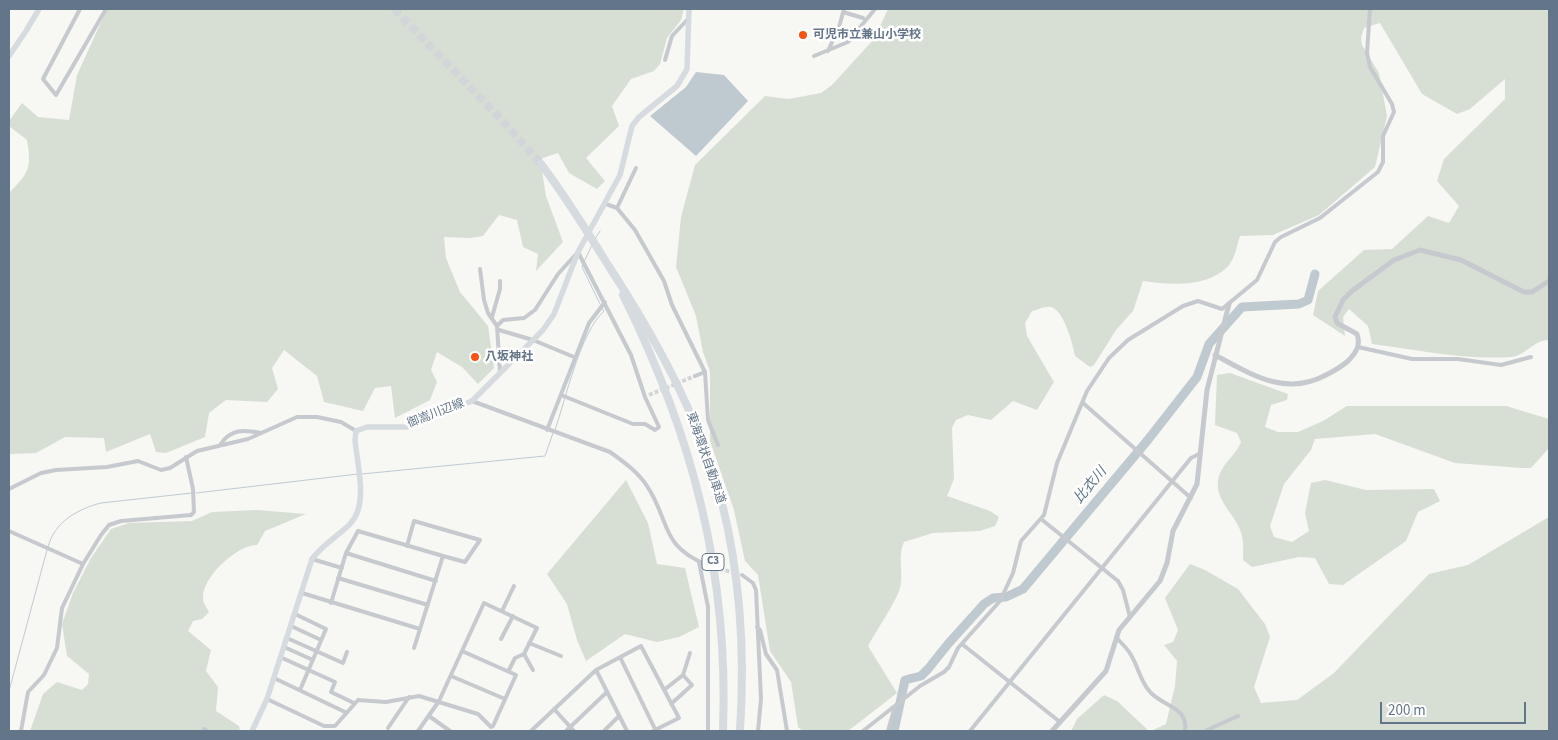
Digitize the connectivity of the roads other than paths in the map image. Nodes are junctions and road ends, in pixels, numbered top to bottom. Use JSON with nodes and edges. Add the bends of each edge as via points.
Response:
{"nodes":[{"id":1,"x":39,"y":9,"type":"edge"},
{"id":2,"x":80,"y":9,"type":"edge"},
{"id":3,"x":106,"y":9,"type":"edge"},
{"id":4,"x":689,"y":9,"type":"edge"},
{"id":5,"x":874,"y":9,"type":"edge"},
{"id":6,"x":1370,"y":9,"type":"edge"},
{"id":7,"x":844,"y":10,"type":"edge"},
{"id":8,"x":689,"y":18,"type":"junction"},
{"id":9,"x":862,"y":18,"type":"dead end"},
{"id":10,"x":828,"y":51,"type":"junction"},
{"id":11,"x":9,"y":56,"type":"edge"},
{"id":12,"x":814,"y":56,"type":"dead end"},
{"id":13,"x":665,"y":60,"type":"dead end"},
{"id":14,"x":541,"y":164,"type":"tunnel mouth"},
{"id":15,"x":636,"y":168,"type":"dead end"},
{"id":16,"x":606,"y":204,"type":"junction"},
{"id":17,"x":616,"y":208,"type":"junction"},
{"id":18,"x":578,"y":252,"type":"junction"},
{"id":19,"x":608,"y":264,"type":"junction"},
{"id":20,"x":480,"y":269,"type":"dead end"},
{"id":21,"x":500,"y":281,"type":"dead end"},
{"id":22,"x":1549,"y":281,"type":"edge"},
{"id":23,"x":605,"y":302,"type":"junction"},
{"id":24,"x":1229,"y":304,"type":"junction"},
{"id":25,"x":492,"y":317,"type":"junction"},
{"id":26,"x":498,"y":328,"type":"junction"},
{"id":27,"x":533,"y":340,"type":"junction"},
{"id":28,"x":1358,"y":347,"type":"junction"},
{"id":29,"x":1215,"y":355,"type":"junction"},
{"id":30,"x":574,"y":357,"type":"junction"},
{"id":31,"x":1530,"y":357,"type":"dead end"},
{"id":32,"x":704,"y":372,"type":"junction"},
{"id":33,"x":500,"y":374,"type":"junction"},
{"id":34,"x":695,"y":376,"type":"tunnel mouth"},
{"id":35,"x":561,"y":395,"type":"junction"},
{"id":36,"x":472,"y":401,"type":"junction"},
{"id":37,"x":1083,"y":403,"type":"junction"},
{"id":38,"x":547,"y":430,"type":"junction"},
{"id":39,"x":356,"y":431,"type":"junction"},
{"id":40,"x":261,"y":433,"type":"junction"},
{"id":41,"x":718,"y":445,"type":"dead end"},
{"id":42,"x":220,"y":446,"type":"junction"},
{"id":43,"x":1201,"y":453,"type":"junction"},
{"id":44,"x":186,"y":457,"type":"junction"},
{"id":45,"x":1172,"y":481,"type":"junction"},
{"id":46,"x":9,"y":490,"type":"edge"},
{"id":47,"x":1191,"y":498,"type":"junction"},
{"id":48,"x":1041,"y":519,"type":"junction"},
{"id":49,"x":9,"y":530,"type":"edge"},
{"id":50,"x":407,"y":546,"type":"junction"},
{"id":51,"x":346,"y":553,"type":"junction"},
{"id":52,"x":443,"y":556,"type":"junction"},
{"id":53,"x":312,"y":559,"type":"junction"},
{"id":54,"x":699,"y":562,"type":"junction"},
{"id":55,"x":83,"y":564,"type":"junction"},
{"id":56,"x":707,"y":565,"type":"tunnel mouth"},
{"id":57,"x":342,"y":568,"type":"junction"},
{"id":58,"x":1102,"y":568,"type":"junction"},
{"id":59,"x":742,"y":575,"type":"dead end"},
{"id":60,"x":338,"y":578,"type":"junction"},
{"id":61,"x":436,"y":581,"type":"junction"},
{"id":62,"x":514,"y":586,"type":"dead end"},
{"id":63,"x":302,"y":594,"type":"junction"},
{"id":64,"x":331,"y":603,"type":"junction"},
{"id":65,"x":428,"y":604,"type":"junction"},
{"id":66,"x":502,"y":611,"type":"junction"},
{"id":67,"x":295,"y":614,"type":"junction"},
{"id":68,"x":513,"y":616,"type":"junction"},
{"id":69,"x":1130,"y":617,"type":"junction"},
{"id":70,"x":291,"y":626,"type":"junction"},
{"id":71,"x":757,"y":627,"type":"junction"},
{"id":72,"x":420,"y":629,"type":"junction"},
{"id":73,"x":1116,"y":637,"type":"junction"},
{"id":74,"x":287,"y":638,"type":"junction"},
{"id":75,"x":321,"y":640,"type":"junction"},
{"id":76,"x":501,"y":640,"type":"dead end"},
{"id":77,"x":529,"y":643,"type":"junction"},
{"id":78,"x":962,"y":644,"type":"junction"},
{"id":79,"x":284,"y":647,"type":"junction"},
{"id":80,"x":414,"y":648,"type":"dead end"},
{"id":81,"x":316,"y":651,"type":"junction"},
{"id":82,"x":462,"y":651,"type":"junction"},
{"id":83,"x":347,"y":652,"type":"dead end"},
{"id":84,"x":690,"y":653,"type":"dead end"},
{"id":85,"x":524,"y":654,"type":"junction"},
{"id":86,"x":561,"y":656,"type":"dead end"},
{"id":87,"x":620,"y":657,"type":"junction"},
{"id":88,"x":280,"y":658,"type":"junction"},
{"id":89,"x":313,"y":660,"type":"junction"},
{"id":90,"x":308,"y":670,"type":"junction"},
{"id":91,"x":508,"y":670,"type":"junction"},
{"id":92,"x":533,"y":670,"type":"dead end"},
{"id":93,"x":596,"y":670,"type":"junction"},
{"id":94,"x":683,"y":675,"type":"junction"},
{"id":95,"x":451,"y":676,"type":"junction"},
{"id":96,"x":274,"y":678,"type":"junction"},
{"id":97,"x":1010,"y":683,"type":"junction"},
{"id":98,"x":300,"y":690,"type":"junction"},
{"id":99,"x":664,"y":690,"type":"junction"},
{"id":100,"x":607,"y":692,"type":"junction"},
{"id":101,"x":409,"y":698,"type":"junction"},
{"id":102,"x":267,"y":699,"type":"junction"},
{"id":103,"x":505,"y":699,"type":"junction"},
{"id":104,"x":440,"y":701,"type":"junction"},
{"id":105,"x":354,"y":703,"type":"junction"},
{"id":106,"x":671,"y":704,"type":"junction"},
{"id":107,"x":895,"y":706,"type":"junction"},
{"id":108,"x":554,"y":708,"type":"junction"},
{"id":109,"x":345,"y":712,"type":"junction"},
{"id":110,"x":429,"y":716,"type":"junction"},
{"id":111,"x":619,"y":716,"type":"junction"},
{"id":112,"x":1238,"y":716,"type":"dead end"},
{"id":113,"x":1060,"y":722,"type":"junction"},
{"id":114,"x":328,"y":726,"type":"junction"},
{"id":115,"x":570,"y":727,"type":"junction"},
{"id":116,"x":388,"y":728,"type":"dead end"},
{"id":117,"x":21,"y":731,"type":"edge"},
{"id":118,"x":252,"y":731,"type":"edge"},
{"id":119,"x":332,"y":731,"type":"edge"},
{"id":120,"x":418,"y":731,"type":"edge"},
{"id":121,"x":450,"y":731,"type":"edge"},
{"id":122,"x":531,"y":731,"type":"edge"},
{"id":123,"x":566,"y":731,"type":"edge"},
{"id":124,"x":574,"y":731,"type":"edge"},
{"id":125,"x":604,"y":731,"type":"edge"},
{"id":126,"x":627,"y":731,"type":"edge"},
{"id":127,"x":655,"y":731,"type":"edge"},
{"id":128,"x":708,"y":731,"type":"edge"},
{"id":129,"x":723,"y":731,"type":"edge"},
{"id":130,"x":740,"y":731,"type":"edge"},
{"id":131,"x":758,"y":731,"type":"edge"},
{"id":132,"x":787,"y":731,"type":"edge"},
{"id":133,"x":863,"y":731,"type":"edge"},
{"id":134,"x":888,"y":731,"type":"edge"},
{"id":135,"x":970,"y":731,"type":"edge"},
{"id":136,"x":1052,"y":731,"type":"edge"},
{"id":137,"x":1185,"y":731,"type":"edge"},
{"id":138,"x":1205,"y":731,"type":"edge"}],
"edges":[{"from":1,"to":11,"type":"main road"},
{"from":2,"to":3,"type":"street","via":[[43,78],[56,95]]},
{"from":4,"to":8,"type":"main road","name":"御嵩川辺線"},
{"from":5,"to":10,"type":"street","via":[[848,42]]},
{"from":6,"to":24,"type":"street","via":[[1367,53],[1370,67],[1394,112],[1383,136],[1383,162],[1378,172],[1337,207],[1275,242],[1257,280]]},
{"from":7,"to":9,"type":"street"},
{"from":7,"to":10,"type":"street"},
{"from":8,"to":13,"type":"street","via":[[672,36]]},
{"from":8,"to":16,"type":"main road","name":"御嵩川辺線","via":[[687,69],[678,86],[632,126],[620,175]]},
{"from":10,"to":12,"type":"street"},
{"from":14,"to":19,"type":"highway","name":"東海環状自動車道","number":"C3"},
{"from":15,"to":17,"type":"street"},
{"from":16,"to":17,"type":"street"},
{"from":16,"to":18,"type":"main road","name":"御嵩川辺線"},
{"from":17,"to":32,"type":"street","via":[[650,252]]},
{"from":18,"to":23,"type":"street"},
{"from":18,"to":26,"type":"street","via":[[558,274],[535,310],[524,318],[504,320]]},
{"from":18,"to":27,"type":"main road","name":"御嵩川辺線","via":[[554,314]]},
{"from":19,"to":129,"type":"highway","name":"東海環状自動車道","number":"C3","via":[[670,398],[701,504],[718,605],[724,681]]},
{"from":19,"to":130,"type":"highway","name":"東海環状自動車道","number":"C3","via":[[647,327],[680,392],[702,442],[721,499],[736,582]]},
{"from":20,"to":25,"type":"street","via":[[484,300]]},
{"from":21,"to":25,"type":"street"},
{"from":22,"to":28,"type":"street","via":[[1532,292],[1524,292],[1461,260],[1412,251],[1394,260],[1343,300],[1335,317],[1337,323],[1358,334]]},
{"from":23,"to":30,"type":"street","via":[[589,323]]},
{"from":23,"to":35,"type":"street","via":[[659,426],[655,430],[645,424],[633,424]]},
{"from":24,"to":29,"type":"street"},
{"from":24,"to":37,"type":"street","via":[[1222,309],[1192,302],[1128,340],[1109,358],[1087,391]]},
{"from":25,"to":26,"type":"street"},
{"from":26,"to":27,"type":"street"},
{"from":26,"to":33,"type":"street"},
{"from":27,"to":30,"type":"street"},
{"from":27,"to":33,"type":"main road","name":"御嵩川辺線"},
{"from":28,"to":29,"type":"street","via":[[1342,366],[1305,384],[1265,380]]},
{"from":28,"to":31,"type":"street","via":[[1412,359],[1501,365]]},
{"from":29,"to":43,"type":"street","via":[[1207,390]]},
{"from":30,"to":35,"type":"street"},
{"from":32,"to":34,"type":"street"},
{"from":32,"to":41,"type":"street","via":[[708,420]]},
{"from":33,"to":36,"type":"main road","name":"御嵩川辺線"},
{"from":35,"to":38,"type":"street"},
{"from":36,"to":38,"type":"street"},
{"from":36,"to":39,"type":"main road","name":"御嵩川辺線","via":[[407,427],[367,427]]},
{"from":37,"to":45,"type":"street"},
{"from":37,"to":48,"type":"street","via":[[1057,463]]},
{"from":38,"to":54,"type":"street","via":[[599,446],[624,462],[648,487],[674,543]]},
{"from":39,"to":40,"type":"street","via":[[342,422],[297,417]]},
{"from":39,"to":53,"type":"main road","via":[[358,512],[349,525],[320,548]]},
{"from":40,"to":42,"type":"street"},
{"from":40,"to":42,"type":"street","via":[[234,431]]},
{"from":42,"to":44,"type":"street"},
{"from":43,"to":45,"type":"street","via":[[1191,458]]},
{"from":43,"to":47,"type":"street","via":[[1197,484]]},
{"from":44,"to":46,"type":"street","via":[[161,470],[138,461],[107,467],[56,470],[41,473]]},
{"from":44,"to":55,"type":"street","via":[[194,512],[122,521],[109,526]]},
{"from":45,"to":47,"type":"street"},
{"from":45,"to":58,"type":"street"},
{"from":47,"to":69,"type":"street","via":[[1173,531],[1160,582]]},
{"from":48,"to":58,"type":"street"},
{"from":48,"to":78,"type":"street","via":[[1021,541],[1013,573],[1000,602]]},
{"from":49,"to":55,"type":"street"},
{"from":50,"to":51,"type":"street","via":[[358,531]]},
{"from":50,"to":52,"type":"street"},
{"from":50,"to":52,"type":"street","via":[[414,521],[480,540],[465,562]]},
{"from":51,"to":57,"type":"street"},
{"from":51,"to":61,"type":"street"},
{"from":52,"to":61,"type":"street"},
{"from":53,"to":57,"type":"street"},
{"from":53,"to":63,"type":"main road"},
{"from":54,"to":56,"type":"street"},
{"from":54,"to":128,"type":"street","via":[[708,606]]},
{"from":55,"to":117,"type":"street","via":[[62,608],[57,648],[44,675],[28,692]]},
{"from":57,"to":60,"type":"street"},
{"from":58,"to":69,"type":"street","via":[[1121,585]]},
{"from":58,"to":97,"type":"street"},
{"from":59,"to":71,"type":"street","via":[[753,582],[756,590]]},
{"from":60,"to":64,"type":"street"},
{"from":60,"to":65,"type":"street"},
{"from":61,"to":65,"type":"street"},
{"from":62,"to":66,"type":"street"},
{"from":63,"to":64,"type":"street"},
{"from":63,"to":67,"type":"main road"},
{"from":64,"to":72,"type":"street"},
{"from":65,"to":72,"type":"street"},
{"from":66,"to":68,"type":"street"},
{"from":66,"to":82,"type":"street","via":[[484,603]]},
{"from":67,"to":70,"type":"main road"},
{"from":67,"to":75,"type":"street","via":[[326,629]]},
{"from":68,"to":76,"type":"street"},
{"from":68,"to":77,"type":"street","via":[[537,628]]},
{"from":69,"to":73,"type":"street"},
{"from":70,"to":74,"type":"main road"},
{"from":70,"to":75,"type":"street"},
{"from":71,"to":131,"type":"street","via":[[762,699]]},
{"from":71,"to":132,"type":"street","via":[[766,654],[778,674]]},
{"from":72,"to":80,"type":"street"},
{"from":73,"to":113,"type":"street","via":[[1106,671]]},
{"from":73,"to":137,"type":"street","via":[[1132,656],[1147,688],[1181,712]]},
{"from":74,"to":79,"type":"main road"},
{"from":74,"to":81,"type":"street"},
{"from":75,"to":81,"type":"street"},
{"from":77,"to":85,"type":"street"},
{"from":77,"to":86,"type":"street"},
{"from":78,"to":97,"type":"street"},
{"from":78,"to":107,"type":"street","via":[[944,672]]},
{"from":79,"to":88,"type":"main road"},
{"from":79,"to":89,"type":"street"},
{"from":81,"to":83,"type":"street","via":[[342,663]]},
{"from":81,"to":89,"type":"street"},
{"from":82,"to":91,"type":"street"},
{"from":82,"to":95,"type":"street"},
{"from":84,"to":94,"type":"street"},
{"from":85,"to":91,"type":"street","via":[[515,658]]},
{"from":85,"to":92,"type":"street"},
{"from":87,"to":93,"type":"street"},
{"from":87,"to":99,"type":"street","via":[[641,646]]},
{"from":87,"to":127,"type":"street"},
{"from":88,"to":90,"type":"street"},
{"from":88,"to":96,"type":"main road"},
{"from":89,"to":90,"type":"street"},
{"from":90,"to":98,"type":"street"},
{"from":90,"to":105,"type":"street","via":[[335,682],[331,692]]},
{"from":91,"to":103,"type":"street","via":[[516,675]]},
{"from":93,"to":100,"type":"street"},
{"from":93,"to":108,"type":"street"},
{"from":94,"to":99,"type":"street"},
{"from":94,"to":106,"type":"street","via":[[692,685]]},
{"from":95,"to":103,"type":"street"},
{"from":95,"to":104,"type":"street"},
{"from":96,"to":98,"type":"street"},
{"from":96,"to":102,"type":"main road"},
{"from":97,"to":113,"type":"street"},
{"from":97,"to":135,"type":"street"},
{"from":98,"to":109,"type":"street"},
{"from":99,"to":106,"type":"street"},
{"from":100,"to":111,"type":"street"},
{"from":100,"to":115,"type":"street"},
{"from":101,"to":104,"type":"street","via":[[419,696]]},
{"from":101,"to":105,"type":"street","via":[[386,702],[358,700]]},
{"from":101,"to":116,"type":"street"},
{"from":102,"to":114,"type":"street"},
{"from":102,"to":118,"type":"main road"},
{"from":103,"to":104,"type":"street","via":[[491,727],[478,714]]},
{"from":104,"to":110,"type":"street"},
{"from":105,"to":109,"type":"street"},
{"from":106,"to":127,"type":"street","via":[[679,718]]},
{"from":107,"to":133,"type":"street"},
{"from":107,"to":134,"type":"street"},
{"from":108,"to":115,"type":"street"},
{"from":108,"to":122,"type":"street"},
{"from":109,"to":114,"type":"street","via":[[334,726]]},
{"from":110,"to":120,"type":"street"},
{"from":110,"to":121,"type":"street"},
{"from":111,"to":125,"type":"street"},
{"from":111,"to":126,"type":"street"},
{"from":112,"to":138,"type":"street"},
{"from":113,"to":136,"type":"street"},
{"from":114,"to":119,"type":"street"},
{"from":115,"to":123,"type":"street"},
{"from":115,"to":124,"type":"street"}]}
